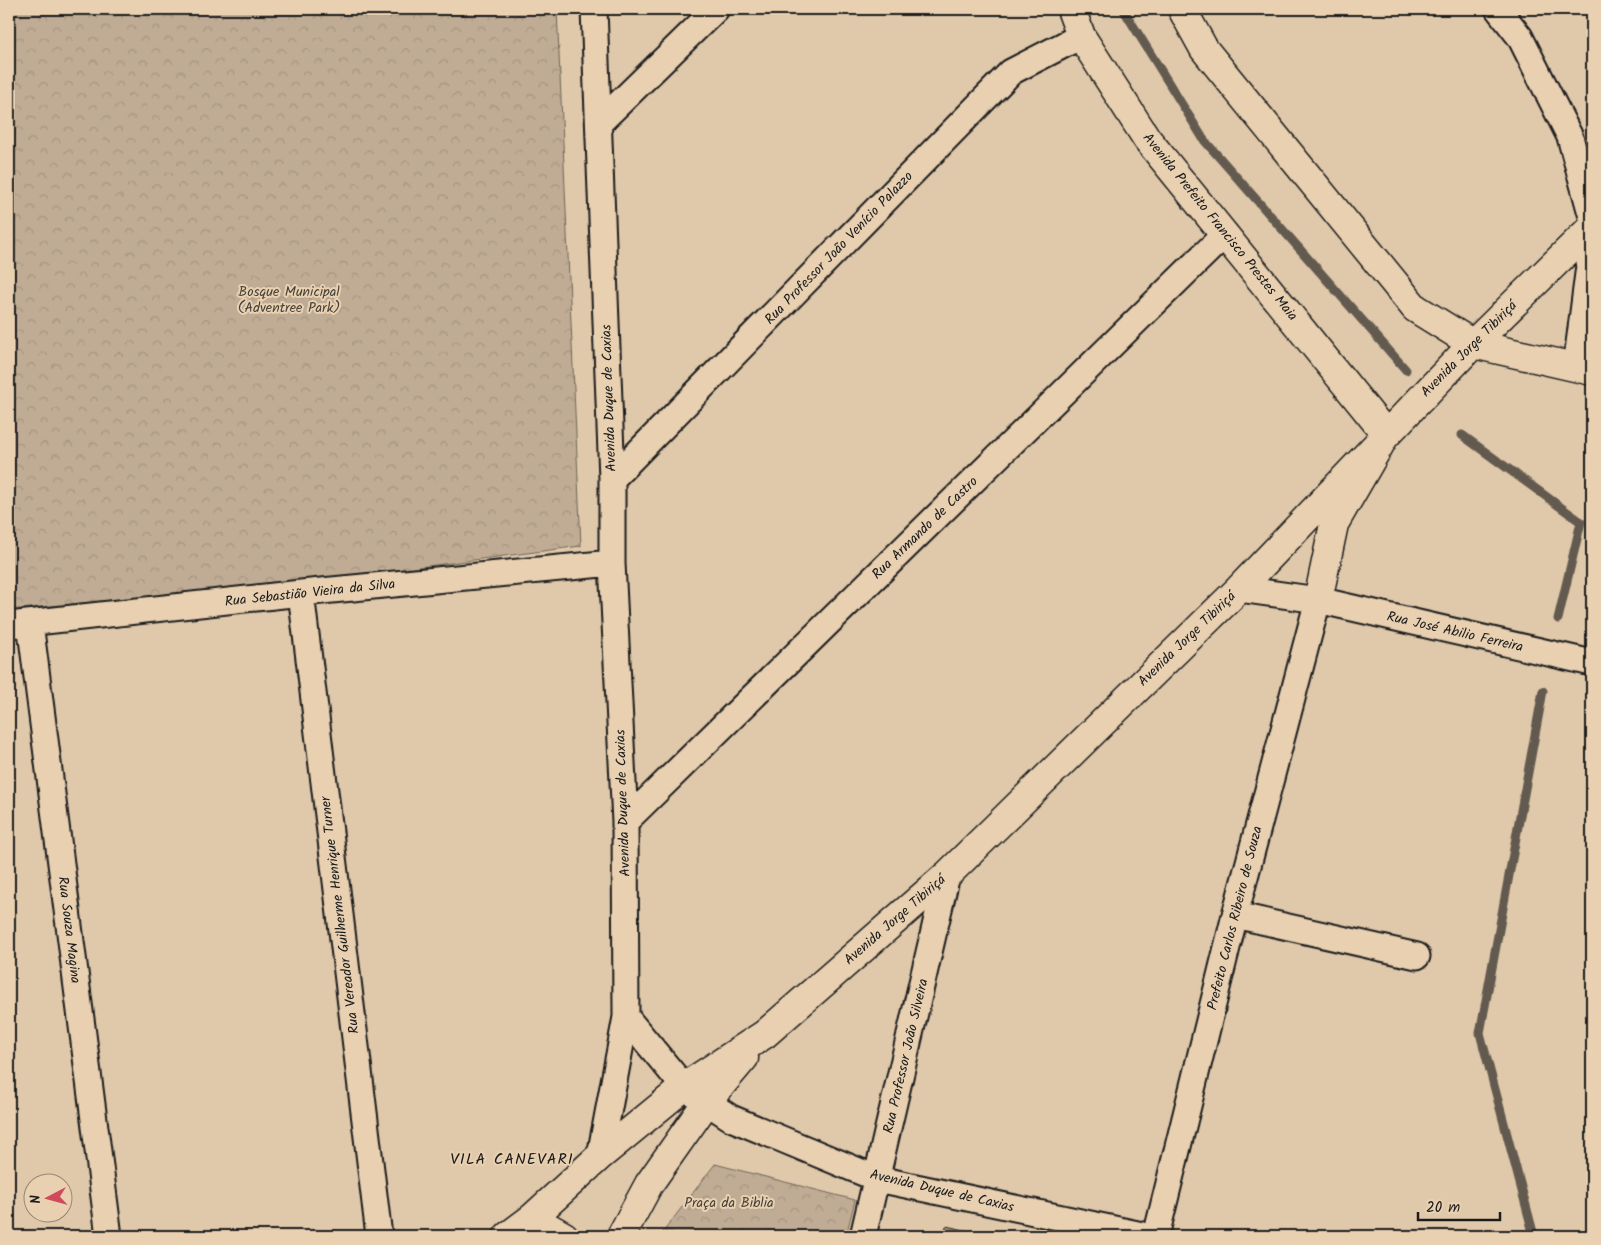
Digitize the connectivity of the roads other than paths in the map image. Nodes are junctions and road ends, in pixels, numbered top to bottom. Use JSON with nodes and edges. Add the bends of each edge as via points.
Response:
{"nodes":[{"id":1,"x":594,"y":9,"type":"edge"},
{"id":2,"x":716,"y":9,"type":"edge"},
{"id":3,"x":1071,"y":9,"type":"edge"},
{"id":4,"x":1182,"y":9,"type":"edge"},
{"id":5,"x":1498,"y":9,"type":"edge"},
{"id":6,"x":1081,"y":36,"type":"junction"},
{"id":7,"x":599,"y":123,"type":"junction"},
{"id":8,"x":1592,"y":217,"type":"edge"},
{"id":9,"x":1592,"y":227,"type":"edge"},
{"id":10,"x":1224,"y":234,"type":"junction"},
{"id":11,"x":1592,"y":242,"type":"edge"},
{"id":12,"x":1473,"y":344,"type":"junction"},
{"id":13,"x":1584,"y":369,"type":"edge"},
{"id":14,"x":1386,"y":434,"type":"junction"},
{"id":15,"x":612,"y":480,"type":"junction"},
{"id":16,"x":612,"y":562,"type":"junction"},
{"id":17,"x":1239,"y":589,"type":"junction"},
{"id":18,"x":301,"y":593,"type":"junction"},
{"id":19,"x":1318,"y":600,"type":"junction"},
{"id":20,"x":19,"y":624,"type":"edge"},
{"id":21,"x":1592,"y":663,"type":"edge"},
{"id":22,"x":625,"y":822,"type":"junction"},
{"id":23,"x":947,"y":875,"type":"junction"},
{"id":24,"x":1235,"y":915,"type":"junction"},
{"id":25,"x":1417,"y":956,"type":"dead end"},
{"id":26,"x":626,"y":1017,"type":"junction"},
{"id":27,"x":765,"y":1034,"type":"junction"},
{"id":28,"x":684,"y":1087,"type":"junction"},
{"id":29,"x":706,"y":1103,"type":"junction"},
{"id":30,"x":600,"y":1156,"type":"junction"},
{"id":31,"x":878,"y":1179,"type":"junction"},
{"id":32,"x":532,"y":1218,"type":"junction"},
{"id":33,"x":109,"y":1236,"type":"edge"},
{"id":34,"x":379,"y":1236,"type":"edge"},
{"id":35,"x":508,"y":1236,"type":"edge"},
{"id":36,"x":564,"y":1236,"type":"edge"},
{"id":37,"x":621,"y":1236,"type":"edge"},
{"id":38,"x":863,"y":1236,"type":"edge"},
{"id":39,"x":1147,"y":1236,"type":"edge"},
{"id":40,"x":1156,"y":1236,"type":"edge"}],
"edges":[{"from":1,"to":7,"type":"street","name":"Avenida Duque de Caxias"},
{"from":2,"to":7,"type":"street"},
{"from":3,"to":6,"type":"street","name":"Avenida Prefeito Francisco Prestes Maia"},
{"from":4,"to":12,"type":"street","via":[[1204,49],[1415,308]]},
{"from":5,"to":8,"type":"street","via":[[1520,36],[1570,137]]},
{"from":6,"to":10,"type":"street","name":"Avenida Prefeito Francisco Prestes Maia","via":[[1147,139]]},
{"from":6,"to":15,"type":"street","name":"Rua Professor João Venício Palazzo","via":[[1011,72]]},
{"from":7,"to":15,"type":"street","name":"Avenida Duque de Caxias"},
{"from":9,"to":12,"type":"street","name":"Avenida Jorge Tibiriçá"},
{"from":10,"to":14,"type":"street","name":"Avenida Prefeito Francisco Prestes Maia"},
{"from":10,"to":22,"type":"street","name":"Rua Armando de Castro"},
{"from":11,"to":13,"type":"street"},
{"from":12,"to":13,"type":"street"},
{"from":12,"to":14,"type":"street","name":"Avenida Jorge Tibiriçá"},
{"from":14,"to":17,"type":"street","name":"Avenida Jorge Tibiriçá"},
{"from":14,"to":19,"type":"street","via":[[1334,524]]},
{"from":15,"to":16,"type":"street","name":"Avenida Duque de Caxias"},
{"from":16,"to":18,"type":"street","name":"Rua Sebastião Vieira da Silva"},
{"from":16,"to":22,"type":"street","name":"Avenida Duque de Caxias"},
{"from":17,"to":19,"type":"street","name":"Rua José Abilio Ferreira"},
{"from":17,"to":23,"type":"street","name":"Avenida Jorge Tibiriçá"},
{"from":18,"to":20,"type":"street","name":"Rua Sebastião Vieira da Silva"},
{"from":18,"to":34,"type":"street","name":"Rua Vereador Guilherme Henrique Turner"},
{"from":19,"to":21,"type":"street","name":"Rua José Abilio Ferreira"},
{"from":19,"to":24,"type":"street","name":"Prefeito Carlos Ribeiro de Souza"},
{"from":20,"to":33,"type":"street","name":"Rua Souza Magina"},
{"from":22,"to":26,"type":"street","name":"Avenida Duque de Caxias"},
{"from":23,"to":27,"type":"street","name":"Avenida Jorge Tibiriçá"},
{"from":23,"to":31,"type":"street","name":"Rua Professor João Silveira"},
{"from":24,"to":25,"type":"street"},
{"from":24,"to":40,"type":"street","name":"Prefeito Carlos Ribeiro de Souza"},
{"from":26,"to":28,"type":"street","name":"Avenida Duque de Caxias"},
{"from":26,"to":30,"type":"street"},
{"from":27,"to":28,"type":"street"},
{"from":27,"to":29,"type":"street"},
{"from":28,"to":29,"type":"street","name":"Avenida Duque de Caxias"},
{"from":28,"to":30,"type":"street"},
{"from":29,"to":31,"type":"street","name":"Avenida Duque de Caxias","via":[[731,1118]]},
{"from":29,"to":37,"type":"street","via":[[649,1184]]},
{"from":30,"to":32,"type":"street"},
{"from":31,"to":38,"type":"street","name":"Rua Professor João Silveira"},
{"from":31,"to":39,"type":"street","name":"Avenida Duque de Caxias"},
{"from":32,"to":35,"type":"street"},
{"from":32,"to":36,"type":"street"}]}
